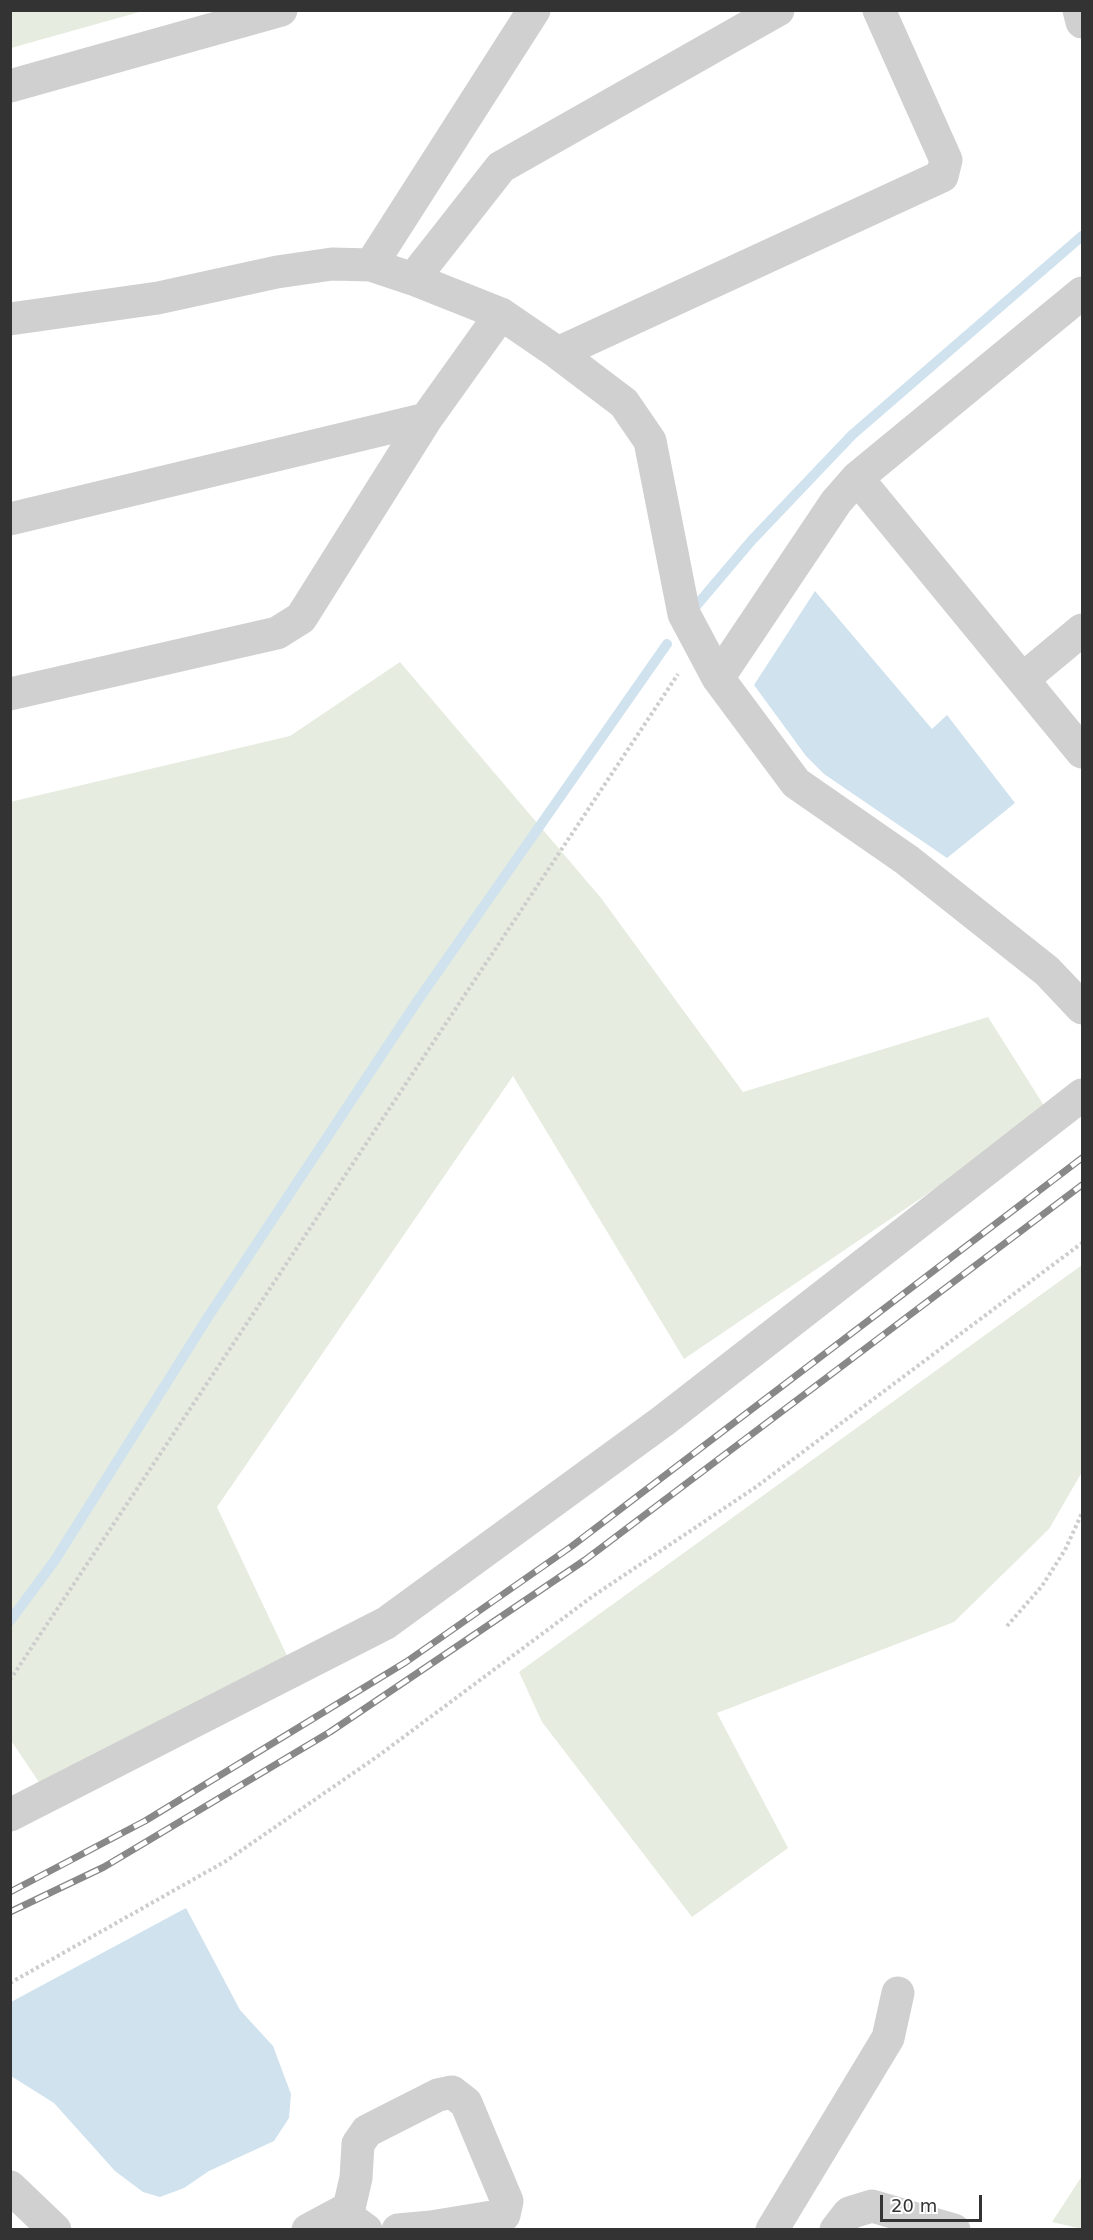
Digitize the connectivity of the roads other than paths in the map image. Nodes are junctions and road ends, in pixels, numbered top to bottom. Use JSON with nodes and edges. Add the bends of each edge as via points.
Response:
{"nodes":[{"id":1,"x":281,"y":10,"type":"edge"},
{"id":2,"x":534,"y":10,"type":"edge"},
{"id":3,"x":778,"y":10,"type":"edge"},
{"id":4,"x":879,"y":10,"type":"edge"},
{"id":5,"x":1079,"y":10,"type":"edge"},
{"id":6,"x":1083,"y":22,"type":"edge"},
{"id":7,"x":10,"y":86,"type":"edge"},
{"id":8,"x":371,"y":266,"type":"junction"},
{"id":9,"x":413,"y":279,"type":"junction"},
{"id":10,"x":1083,"y":293,"type":"edge"},
{"id":11,"x":501,"y":314,"type":"junction"},
{"id":12,"x":10,"y":319,"type":"edge"},
{"id":13,"x":558,"y":353,"type":"junction"},
{"id":14,"x":426,"y":419,"type":"junction"},
{"id":15,"x":857,"y":478,"type":"junction"},
{"id":16,"x":10,"y":519,"type":"edge"},
{"id":17,"x":1083,"y":630,"type":"edge"},
{"id":18,"x":718,"y":678,"type":"junction"},
{"id":19,"x":1023,"y":679,"type":"junction"},
{"id":20,"x":10,"y":694,"type":"edge"},
{"id":21,"x":1083,"y":752,"type":"edge"},
{"id":22,"x":1083,"y":1008,"type":"edge"},
{"id":23,"x":1083,"y":1095,"type":"edge"},
{"id":24,"x":10,"y":1815,"type":"edge"},
{"id":25,"x":898,"y":1993,"type":"dead end"},
{"id":26,"x":10,"y":2187,"type":"edge"},
{"id":27,"x":357,"y":2219,"type":"edge"},
{"id":28,"x":55,"y":2229,"type":"edge"},
{"id":29,"x":308,"y":2229,"type":"edge"},
{"id":30,"x":398,"y":2229,"type":"edge"},
{"id":31,"x":772,"y":2229,"type":"edge"},
{"id":32,"x":836,"y":2229,"type":"edge"},
{"id":33,"x":954,"y":2229,"type":"edge"}],
"edges":[{"from":1,"to":7,"type":"street"},
{"from":2,"to":8,"type":"street"},
{"from":3,"to":9,"type":"street","via":[[501,166]]},
{"from":4,"to":13,"type":"street","via":[[946,160],[942,176]]},
{"from":5,"to":6,"type":"street"},
{"from":8,"to":9,"type":"street"},
{"from":8,"to":12,"type":"street","via":[[332,264],[277,272],[158,298]]},
{"from":9,"to":11,"type":"street"},
{"from":10,"to":15,"type":"street"},
{"from":11,"to":13,"type":"street"},
{"from":11,"to":14,"type":"street"},
{"from":13,"to":18,"type":"street","via":[[624,403],[650,441],[684,614]]},
{"from":14,"to":16,"type":"street"},
{"from":14,"to":20,"type":"street","via":[[301,618],[277,633]]},
{"from":15,"to":18,"type":"street","via":[[836,502]]},
{"from":15,"to":19,"type":"street"},
{"from":17,"to":19,"type":"street"},
{"from":18,"to":22,"type":"street","via":[[796,783],[907,860],[1047,971]]},
{"from":19,"to":21,"type":"street"},
{"from":23,"to":24,"type":"street","via":[[663,1421],[386,1623]]},
{"from":25,"to":31,"type":"street","via":[[888,2038]]},
{"from":26,"to":28,"type":"street"},
{"from":27,"to":29,"type":"street"},
{"from":27,"to":30,"type":"street","via":[[358,2144],[367,2131],[438,2095],[452,2092],[466,2103],[507,2201],[504,2215]]},
{"from":32,"to":33,"type":"street","via":[[849,2213],[872,2206]]}]}
